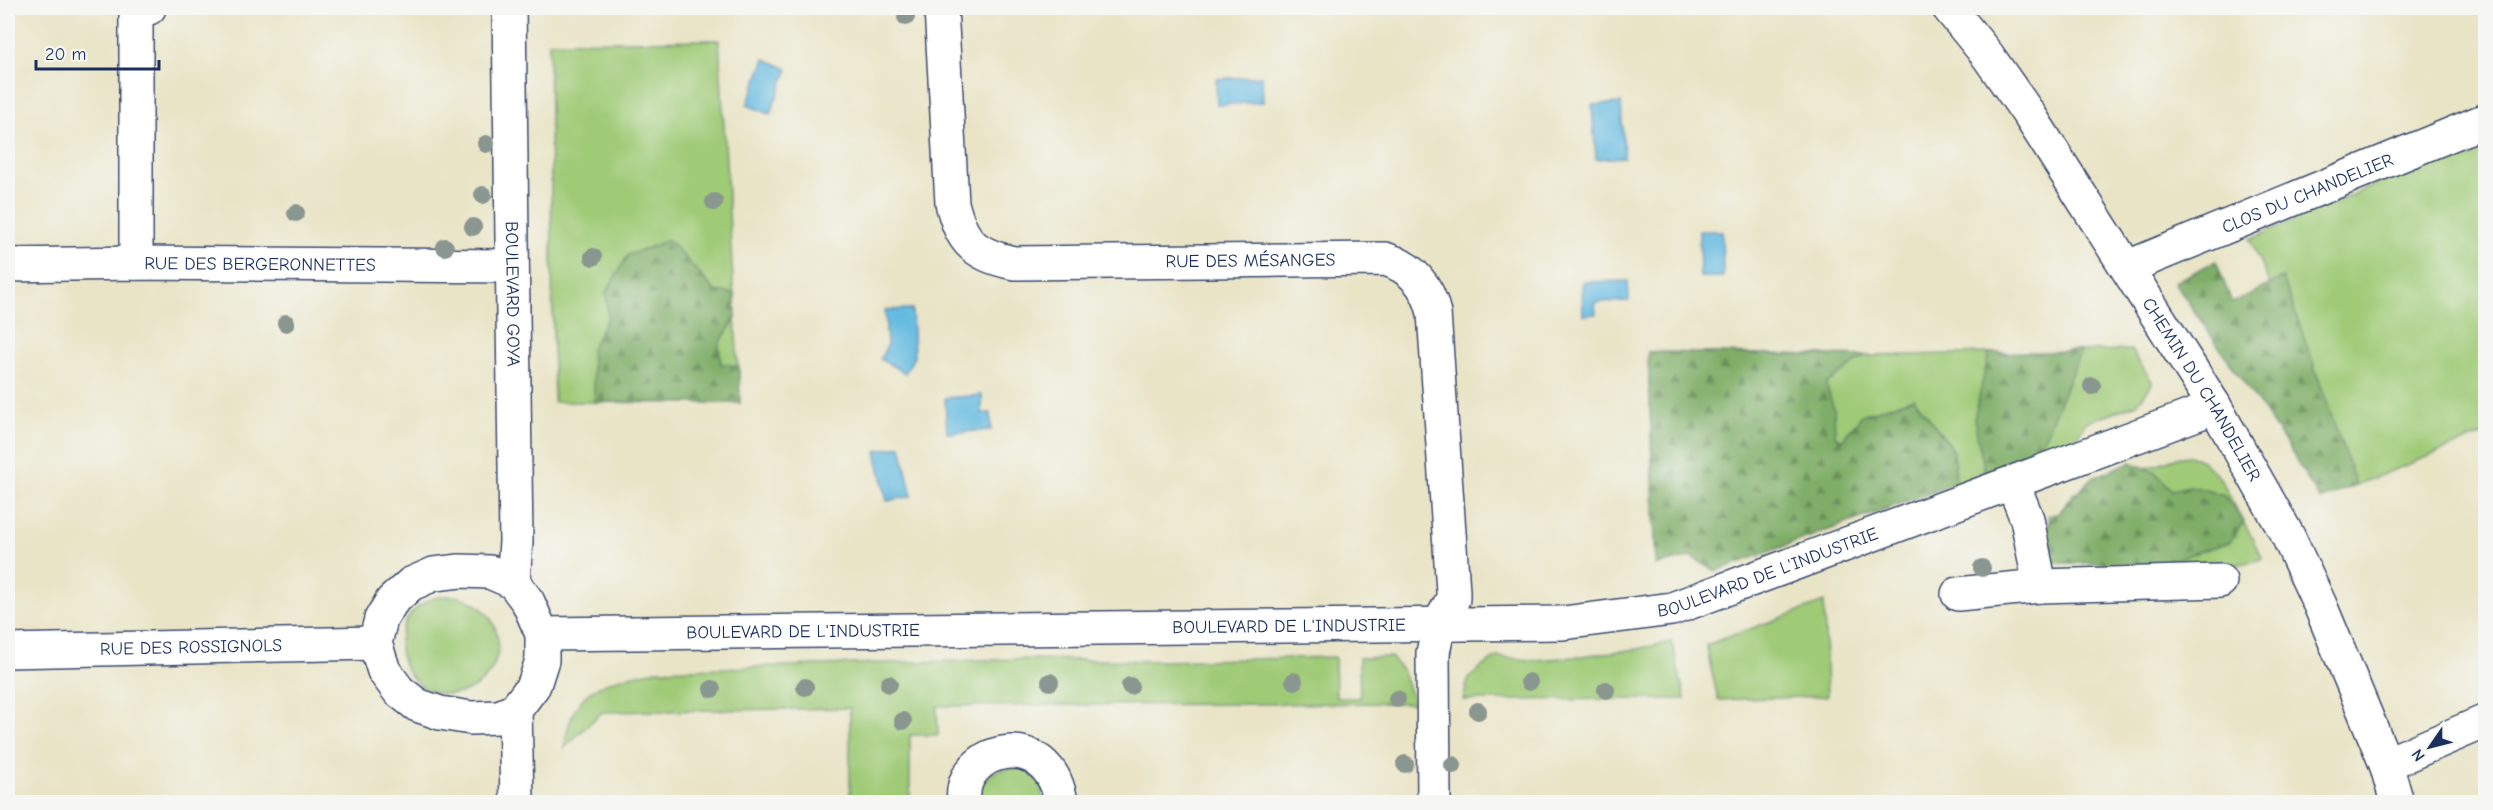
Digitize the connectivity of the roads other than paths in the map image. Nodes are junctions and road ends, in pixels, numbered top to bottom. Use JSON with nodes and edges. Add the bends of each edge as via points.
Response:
{"nodes":[{"id":1,"x":508,"y":8,"type":"edge"},
{"id":2,"x":941,"y":8,"type":"edge"},
{"id":3,"x":1949,"y":8,"type":"edge"},
{"id":4,"x":136,"y":9,"type":"edge"},
{"id":5,"x":2486,"y":120,"type":"edge"},
{"id":6,"x":136,"y":262,"type":"junction"},
{"id":7,"x":8,"y":265,"type":"edge"},
{"id":8,"x":512,"y":266,"type":"junction"},
{"id":9,"x":2128,"y":267,"type":"junction"},
{"id":10,"x":2214,"y":405,"type":"junction"},
{"id":11,"x":2013,"y":484,"type":"junction"},
{"id":12,"x":2220,"y":581,"type":"dead end"},
{"id":13,"x":513,"y":582,"type":"junction"},
{"id":14,"x":2040,"y":586,"type":"junction"},
{"id":15,"x":1958,"y":594,"type":"dead end"},
{"id":16,"x":1439,"y":624,"type":"junction"},
{"id":17,"x":542,"y":634,"type":"junction"},
{"id":18,"x":375,"y":643,"type":"junction"},
{"id":19,"x":8,"y":651,"type":"edge"},
{"id":20,"x":515,"y":710,"type":"junction"},
{"id":21,"x":2486,"y":721,"type":"edge"},
{"id":22,"x":2386,"y":764,"type":"junction"},
{"id":23,"x":517,"y":802,"type":"edge"},
{"id":24,"x":963,"y":802,"type":"edge"},
{"id":25,"x":1061,"y":802,"type":"edge"},
{"id":26,"x":1434,"y":802,"type":"edge"},
{"id":27,"x":2397,"y":802,"type":"edge"}],
"edges":[{"from":1,"to":8,"type":"street","name":"BOULEVARD GOYA"},
{"from":2,"to":16,"type":"street","name":"RUE DES MÉSANGES","via":[[952,203],[958,227],[972,247],[1014,263],[1385,259],[1404,267],[1419,280],[1434,313],[1453,591],[1453,599]]},
{"from":3,"to":9,"type":"street","name":"CHEMIN DU CHANDELIER","via":[[2030,116]]},
{"from":4,"to":6,"type":"street"},
{"from":5,"to":9,"type":"street","name":"CLOS DU CHANDELIER"},
{"from":6,"to":7,"type":"street","name":"RUE DES BERGERONNETTES"},
{"from":6,"to":8,"type":"street","name":"RUE DES BERGERONNETTES"},
{"from":8,"to":13,"type":"street","name":"BOULEVARD GOYA","via":[[516,542]]},
{"from":9,"to":10,"type":"street","name":"CHEMIN DU CHANDELIER"},
{"from":10,"to":11,"type":"street","name":"BOULEVARD DE L'INDUSTRIE"},
{"from":10,"to":22,"type":"street","name":"CHEMIN DU CHANDELIER","via":[[2288,536]]},
{"from":11,"to":14,"type":"street","via":[[2027,519]]},
{"from":11,"to":16,"type":"street","name":"BOULEVARD DE L'INDUSTRIE","via":[[1672,609],[1563,623]]},
{"from":12,"to":14,"type":"street"},
{"from":13,"to":17,"type":"street","via":[[528,602]]},
{"from":13,"to":18,"type":"street","via":[[490,572],[460,571],[434,574],[411,584],[392,601],[381,619]]},
{"from":14,"to":15,"type":"street"},
{"from":16,"to":17,"type":"street","name":"BOULEVARD DE L'INDUSTRIE"},
{"from":16,"to":26,"type":"street","name":"RUE DES MÉSANGES","via":[[1433,653]]},
{"from":17,"to":20,"type":"street","via":[[542,660],[534,685]]},
{"from":18,"to":19,"type":"street","name":"RUE DES ROSSIGNOLS"},
{"from":18,"to":20,"type":"street","via":[[384,671],[399,691],[417,705],[471,718],[500,717]]},
{"from":20,"to":23,"type":"street"},
{"from":21,"to":22,"type":"street"},
{"from":22,"to":27,"type":"street","name":"CHEMIN DU CHANDELIER"},
{"from":24,"to":25,"type":"street","via":[[967,781],[976,767],[1006,752],[1024,753],[1052,771]]}]}
